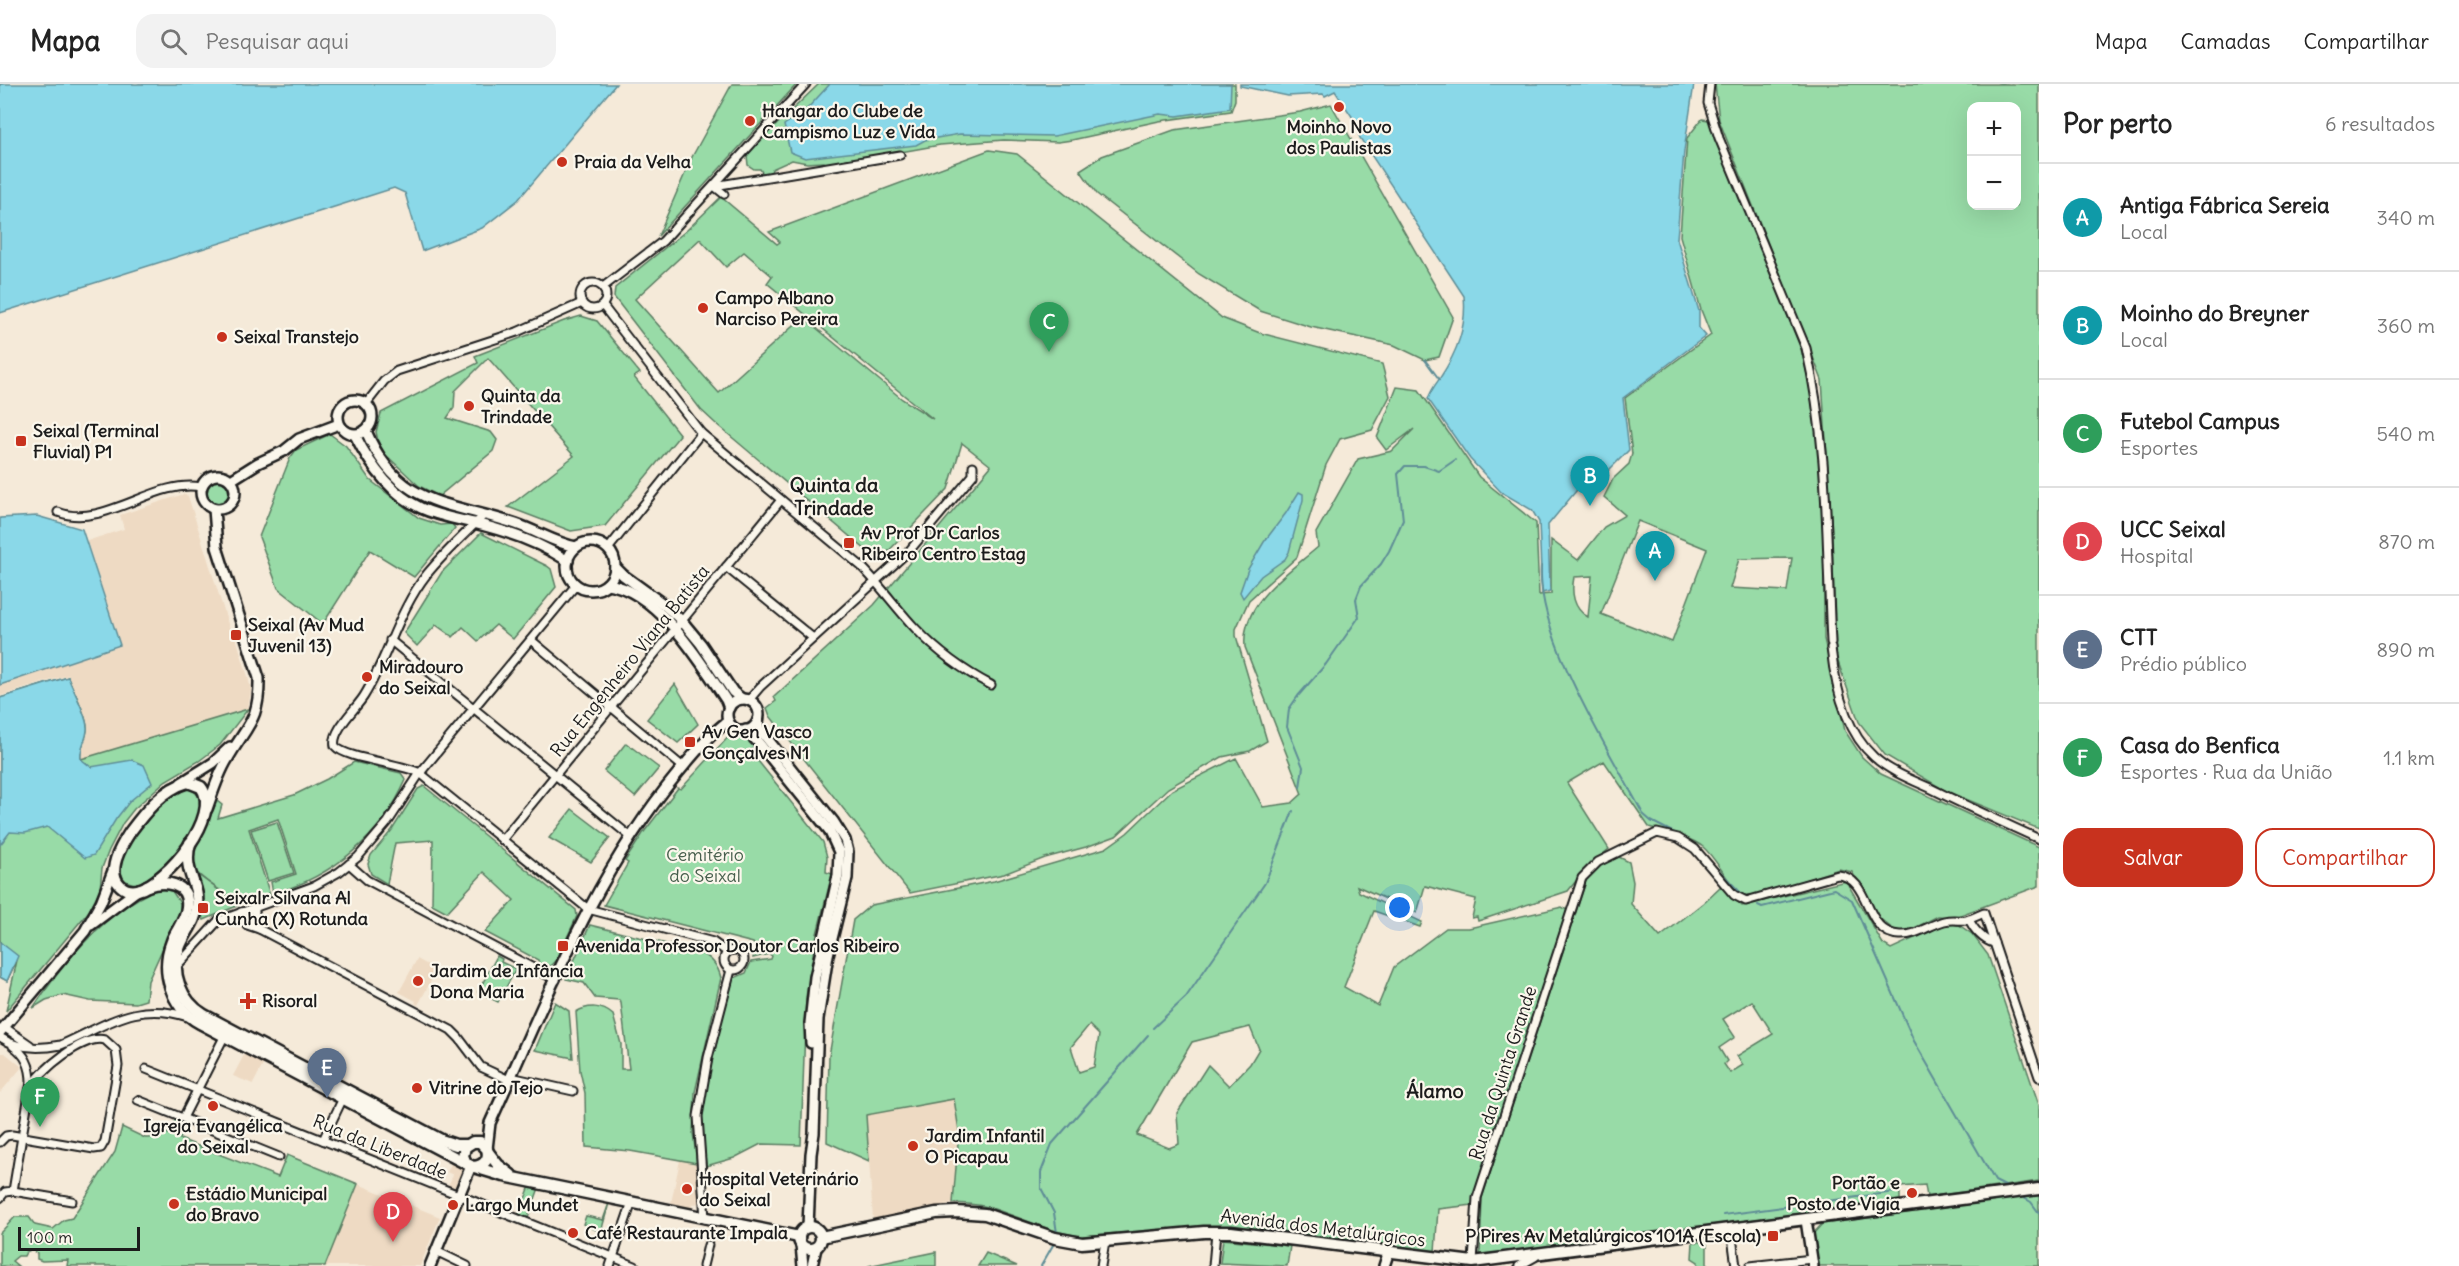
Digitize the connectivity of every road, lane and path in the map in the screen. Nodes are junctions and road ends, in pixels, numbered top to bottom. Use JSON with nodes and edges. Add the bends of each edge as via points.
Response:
{"nodes":[{"id":1,"x":806,"y":84,"type":"edge"},
{"id":2,"x":1710,"y":84,"type":"edge"},
{"id":3,"x":900,"y":155,"type":"dead end"},
{"id":4,"x":714,"y":186,"type":"junction"},
{"id":5,"x":724,"y":194,"type":"dead end"},
{"id":6,"x":603,"y":287,"type":"junction"},
{"id":7,"x":582,"y":303,"type":"junction"},
{"id":8,"x":603,"y":306,"type":"junction"},
{"id":9,"x":366,"y":404,"type":"junction"},
{"id":10,"x":339,"y":424,"type":"junction"},
{"id":11,"x":366,"y":431,"type":"junction"},
{"id":12,"x":701,"y":433,"type":"junction"},
{"id":13,"x":356,"y":435,"type":"junction"},
{"id":14,"x":973,"y":466,"type":"dead end"},
{"id":15,"x":231,"y":480,"type":"junction"},
{"id":16,"x":201,"y":487,"type":"junction"},
{"id":17,"x":781,"y":500,"type":"junction"},
{"id":18,"x":214,"y":509,"type":"junction"},
{"id":19,"x":58,"y":512,"type":"dead end"},
{"id":20,"x":484,"y":514,"type":"junction"},
{"id":21,"x":471,"y":522,"type":"junction"},
{"id":22,"x":576,"y":547,"type":"junction"},
{"id":23,"x":608,"y":549,"type":"junction"},
{"id":24,"x":568,"y":561,"type":"junction"},
{"id":25,"x":615,"y":567,"type":"junction"},
{"id":26,"x":726,"y":567,"type":"junction"},
{"id":27,"x":877,"y":581,"type":"junction"},
{"id":28,"x":607,"y":584,"type":"junction"},
{"id":29,"x":576,"y":585,"type":"junction"},
{"id":30,"x":678,"y":625,"type":"junction"},
{"id":31,"x":813,"y":639,"type":"junction"},
{"id":32,"x":390,"y":640,"type":"junction"},
{"id":33,"x":531,"y":640,"type":"junction"},
{"id":34,"x":991,"y":685,"type":"dead end"},
{"id":35,"x":746,"y":700,"type":"junction"},
{"id":36,"x":610,"y":708,"type":"junction"},
{"id":37,"x":729,"y":708,"type":"junction"},
{"id":38,"x":473,"y":709,"type":"junction"},
{"id":39,"x":758,"y":720,"type":"junction"},
{"id":40,"x":728,"y":721,"type":"junction"},
{"id":41,"x":746,"y":730,"type":"junction"},
{"id":42,"x":241,"y":738,"type":"junction"},
{"id":43,"x":683,"y":767,"type":"junction"},
{"id":44,"x":420,"y":773,"type":"junction"},
{"id":45,"x":555,"y":775,"type":"junction"},
{"id":46,"x":180,"y":784,"type":"junction"},
{"id":47,"x":207,"y":809,"type":"junction"},
{"id":48,"x":631,"y":837,"type":"junction"},
{"id":49,"x":2039,"y":839,"type":"edge"},
{"id":50,"x":502,"y":840,"type":"junction"},
{"id":51,"x":190,"y":843,"type":"junction"},
{"id":52,"x":350,"y":864,"type":"junction"},
{"id":53,"x":114,"y":866,"type":"junction"},
{"id":54,"x":143,"y":888,"type":"junction"},
{"id":55,"x":255,"y":908,"type":"junction"},
{"id":56,"x":588,"y":909,"type":"junction"},
{"id":57,"x":241,"y":912,"type":"junction"},
{"id":58,"x":1969,"y":919,"type":"junction"},
{"id":59,"x":259,"y":929,"type":"junction"},
{"id":60,"x":85,"y":931,"type":"junction"},
{"id":61,"x":1994,"y":943,"type":"junction"},
{"id":62,"x":727,"y":952,"type":"junction"},
{"id":63,"x":176,"y":968,"type":"junction"},
{"id":64,"x":731,"y":970,"type":"junction"},
{"id":65,"x":556,"y":980,"type":"junction"},
{"id":66,"x":194,"y":1015,"type":"junction"},
{"id":67,"x":2,"y":1030,"type":"edge"},
{"id":68,"x":226,"y":1032,"type":"junction"},
{"id":69,"x":0,"y":1037,"type":"edge"},
{"id":70,"x":8,"y":1043,"type":"junction"},
{"id":71,"x":32,"y":1047,"type":"junction"},
{"id":72,"x":146,"y":1069,"type":"dead end"},
{"id":73,"x":2039,"y":1077,"type":"edge"},
{"id":74,"x":510,"y":1079,"type":"junction"},
{"id":75,"x":30,"y":1089,"type":"junction"},
{"id":76,"x":198,"y":1089,"type":"junction"},
{"id":77,"x":573,"y":1091,"type":"dead end"},
{"id":78,"x":345,"y":1095,"type":"junction"},
{"id":79,"x":138,"y":1100,"type":"dead end"},
{"id":80,"x":183,"y":1118,"type":"junction"},
{"id":81,"x":490,"y":1123,"type":"junction"},
{"id":82,"x":22,"y":1136,"type":"junction"},
{"id":83,"x":323,"y":1140,"type":"junction"},
{"id":84,"x":0,"y":1142,"type":"edge"},
{"id":85,"x":468,"y":1144,"type":"junction"},
{"id":86,"x":488,"y":1151,"type":"junction"},
{"id":87,"x":811,"y":1154,"type":"junction"},
{"id":88,"x":279,"y":1157,"type":"dead end"},
{"id":89,"x":470,"y":1166,"type":"junction"},
{"id":90,"x":520,"y":1178,"type":"junction"},
{"id":91,"x":2039,"y":1189,"type":"edge"},
{"id":92,"x":13,"y":1191,"type":"junction"},
{"id":93,"x":459,"y":1195,"type":"junction"},
{"id":94,"x":0,"y":1198,"type":"edge"},
{"id":95,"x":72,"y":1201,"type":"dead end"},
{"id":96,"x":632,"y":1202,"type":"junction"},
{"id":97,"x":707,"y":1219,"type":"junction"},
{"id":98,"x":1806,"y":1220,"type":"junction"},
{"id":99,"x":808,"y":1227,"type":"junction"},
{"id":100,"x":1731,"y":1230,"type":"junction"},
{"id":101,"x":1216,"y":1232,"type":"junction"},
{"id":102,"x":821,"y":1237,"type":"junction"},
{"id":103,"x":800,"y":1241,"type":"junction"},
{"id":104,"x":1105,"y":1241,"type":"junction"},
{"id":105,"x":708,"y":1245,"type":"dead end"},
{"id":106,"x":816,"y":1248,"type":"junction"},
{"id":107,"x":436,"y":1251,"type":"junction"},
{"id":108,"x":1389,"y":1251,"type":"junction"},
{"id":109,"x":613,"y":1257,"type":"junction"},
{"id":110,"x":1473,"y":1262,"type":"junction"},
{"id":111,"x":1514,"y":1263,"type":"edge"},
{"id":112,"x":1813,"y":1263,"type":"edge"},
{"id":113,"x":464,"y":1265,"type":"edge"},
{"id":114,"x":430,"y":1266,"type":"edge"},
{"id":115,"x":610,"y":1266,"type":"edge"},
{"id":116,"x":635,"y":1266,"type":"edge"},
{"id":117,"x":703,"y":1266,"type":"edge"},
{"id":118,"x":803,"y":1266,"type":"edge"},
{"id":119,"x":812,"y":1266,"type":"edge"},
{"id":120,"x":1101,"y":1266,"type":"edge"},
{"id":121,"x":1213,"y":1266,"type":"edge"},
{"id":122,"x":1384,"y":1266,"type":"edge"},
{"id":123,"x":1736,"y":1266,"type":"edge"},
{"id":124,"x":1750,"y":1266,"type":"edge"}],
"edges":[{"from":1,"to":4,"type":"street"},
{"from":2,"to":49,"type":"street","via":[[1708,103],[1719,138],[1806,348],[1814,384],[1826,479],[1834,678],[1850,722],[1874,758],[1916,782]]},
{"from":3,"to":4,"type":"street"},
{"from":4,"to":5,"type":"street"},
{"from":4,"to":6,"type":"street","via":[[663,241]]},
{"from":6,"to":7,"type":"street","via":[[587,284],[581,290]]},
{"from":6,"to":8,"type":"street"},
{"from":7,"to":8,"type":"street","via":[[591,309]]},
{"from":7,"to":9,"type":"street","via":[[517,332],[397,371]]},
{"from":8,"to":12,"type":"street"},
{"from":9,"to":10,"type":"main road","via":[[348,402],[339,411]]},
{"from":9,"to":11,"type":"main road","via":[[372,417]]},
{"from":10,"to":13,"type":"main road","via":[[348,434]]},
{"from":10,"to":15,"type":"main road","via":[[299,440]]},
{"from":11,"to":13,"type":"main road"},
{"from":11,"to":20,"type":"main road","via":[[382,461],[412,490],[446,506]]},
{"from":12,"to":17,"type":"street"},
{"from":12,"to":23,"type":"street"},
{"from":13,"to":21,"type":"main road","via":[[366,456],[397,492],[421,508]]},
{"from":14,"to":27,"type":"street","via":[[973,475],[940,516]]},
{"from":15,"to":16,"type":"main road","via":[[210,476]]},
{"from":15,"to":18,"type":"main road","via":[[234,497],[226,507]]},
{"from":16,"to":18,"type":"main road","via":[[203,501]]},
{"from":16,"to":19,"type":"street","via":[[177,487],[80,517]]},
{"from":17,"to":26,"type":"street","name":"Rua Engenheiro Viana Batista"},
{"from":17,"to":27,"type":"street"},
{"from":18,"to":42,"type":"main road","via":[[217,547],[259,678],[256,712]]},
{"from":20,"to":21,"type":"street"},
{"from":20,"to":22,"type":"main road"},
{"from":21,"to":24,"type":"main road","via":[[520,537]]},
{"from":21,"to":32,"type":"street","via":[[426,575]]},
{"from":22,"to":23,"type":"main road","via":[[596,543]]},
{"from":22,"to":24,"type":"main road"},
{"from":23,"to":25,"type":"main road"},
{"from":24,"to":29,"type":"main road","via":[[568,574]]},
{"from":25,"to":28,"type":"main road"},
{"from":25,"to":30,"type":"main road","via":[[663,604]]},
{"from":26,"to":30,"type":"street","name":"Rua Engenheiro Viana Batista"},
{"from":26,"to":31,"type":"street"},
{"from":27,"to":31,"type":"street"},
{"from":27,"to":34,"type":"street","via":[[916,629],[972,675]]},
{"from":28,"to":29,"type":"main road","via":[[595,590]]},
{"from":28,"to":30,"type":"main road","via":[[621,587]]},
{"from":29,"to":33,"type":"street"},
{"from":30,"to":35,"type":"main road","via":[[701,644],[733,692]]},
{"from":30,"to":36,"type":"street","name":"Rua Engenheiro Viana Batista"},
{"from":30,"to":37,"type":"main road"},
{"from":31,"to":35,"type":"street"},
{"from":32,"to":38,"type":"street"},
{"from":32,"to":44,"type":"street","via":[[366,693],[333,742],[343,752]]},
{"from":33,"to":36,"type":"street"},
{"from":33,"to":38,"type":"street"},
{"from":35,"to":37,"type":"main road","via":[[734,702]]},
{"from":35,"to":39,"type":"main road","via":[[757,708]]},
{"from":36,"to":43,"type":"street"},
{"from":36,"to":45,"type":"street","name":"Rua Engenheiro Viana Batista"},
{"from":37,"to":40,"type":"main road"},
{"from":38,"to":44,"type":"street"},
{"from":38,"to":45,"type":"street"},
{"from":39,"to":41,"type":"main road"},
{"from":39,"to":87,"type":"main road","via":[[765,736],[840,830],[848,852],[847,878],[828,955],[818,1019]]},
{"from":40,"to":41,"type":"main road","via":[[735,728]]},
{"from":40,"to":43,"type":"main road"},
{"from":41,"to":87,"type":"main road","via":[[829,830],[838,852],[838,876],[812,999],[808,1133]]},
{"from":42,"to":46,"type":"main road","via":[[213,763]]},
{"from":42,"to":47,"type":"main road","via":[[221,770]]},
{"from":43,"to":48,"type":"main road"},
{"from":44,"to":50,"type":"street"},
{"from":44,"to":52,"type":"street","via":[[378,837]]},
{"from":45,"to":48,"type":"street"},
{"from":45,"to":50,"type":"street","name":"Rua Engenheiro Viana Batista"},
{"from":46,"to":47,"type":"main road","via":[[188,782],[201,787],[208,799]]},
{"from":46,"to":53,"type":"main road","via":[[140,819],[126,838]]},
{"from":47,"to":51,"type":"main road"},
{"from":48,"to":56,"type":"main road"},
{"from":50,"to":56,"type":"street"},
{"from":51,"to":54,"type":"main road","via":[[174,865]]},
{"from":51,"to":63,"type":"main road","via":[[187,862],[197,907],[179,948]]},
{"from":52,"to":55,"type":"street","via":[[314,886]]},
{"from":52,"to":65,"type":"street","via":[[367,880]]},
{"from":53,"to":54,"type":"main road","via":[[120,886],[131,891]]},
{"from":53,"to":60,"type":"main road"},
{"from":54,"to":60,"type":"main road"},
{"from":54,"to":66,"type":"main road","via":[[171,882],[186,899],[186,911],[172,941],[167,969],[174,997]]},
{"from":55,"to":57,"type":"street"},
{"from":55,"to":59,"type":"street"},
{"from":56,"to":62,"type":"street","via":[[713,942]]},
{"from":56,"to":65,"type":"main road"},
{"from":57,"to":59,"type":"street","via":[[244,922]]},
{"from":57,"to":63,"type":"street","via":[[212,925]]},
{"from":58,"to":61,"type":"street","via":[[1988,942]]},
{"from":58,"to":61,"type":"street","via":[[1984,913]]},
{"from":58,"to":110,"type":"street","name":"Rua da Quinta Grande","via":[[1943,921],[1900,935],[1884,931],[1871,915],[1855,882],[1838,875],[1746,901],[1734,895],[1695,849],[1678,838],[1657,833],[1598,862],[1582,878],[1574,896],[1477,1198]]},
{"from":59,"to":74,"type":"street","via":[[451,1030],[481,1067]]},
{"from":60,"to":67,"type":"main road"},
{"from":61,"to":73,"type":"street"},
{"from":62,"to":64,"type":"street","via":[[724,964]]},
{"from":62,"to":64,"type":"street","via":[[737,950],[744,957],[741,967]]},
{"from":63,"to":66,"type":"main road","via":[[181,991]]},
{"from":64,"to":97,"type":"street","via":[[708,1057],[698,1116]]},
{"from":65,"to":74,"type":"main road"},
{"from":66,"to":68,"type":"main road"},
{"from":66,"to":71,"type":"street","via":[[138,1011],[61,1046]]},
{"from":67,"to":71,"type":"street"},
{"from":68,"to":76,"type":"street"},
{"from":68,"to":78,"type":"main road"},
{"from":69,"to":70,"type":"street"},
{"from":70,"to":71,"type":"street"},
{"from":70,"to":75,"type":"street","via":[[26,1059]]},
{"from":72,"to":76,"type":"street","name":"Rua da Liberdade"},
{"from":74,"to":77,"type":"street"},
{"from":74,"to":81,"type":"main road"},
{"from":75,"to":82,"type":"street"},
{"from":75,"to":82,"type":"street","via":[[48,1066],[86,1042],[102,1039],[114,1046],[118,1066],[105,1141],[100,1148]]},
{"from":76,"to":80,"type":"street"},
{"from":76,"to":83,"type":"street","name":"Rua da Liberdade"},
{"from":78,"to":83,"type":"street"},
{"from":78,"to":85,"type":"main road","via":[[441,1140]]},
{"from":78,"to":89,"type":"main road"},
{"from":79,"to":80,"type":"street"},
{"from":80,"to":88,"type":"street"},
{"from":81,"to":85,"type":"main road"},
{"from":81,"to":86,"type":"main road"},
{"from":82,"to":84,"type":"street","via":[[8,1135]]},
{"from":82,"to":92,"type":"street"},
{"from":83,"to":93,"type":"street","name":"Rua da Liberdade"},
{"from":85,"to":86,"type":"main road","via":[[480,1142]]},
{"from":85,"to":89,"type":"main road","via":[[463,1152]]},
{"from":86,"to":89,"type":"main road","via":[[484,1164]]},
{"from":86,"to":90,"type":"main road","via":[[502,1168]]},
{"from":87,"to":99,"type":"main road"},
{"from":89,"to":90,"type":"main road"},
{"from":89,"to":93,"type":"main road"},
{"from":90,"to":96,"type":"main road"},
{"from":91,"to":98,"type":"main road","name":"Avenida dos Metalúrgicos"},
{"from":92,"to":94,"type":"street"},
{"from":92,"to":95,"type":"street"},
{"from":93,"to":107,"type":"main road"},
{"from":93,"to":109,"type":"street","name":"Rua da Liberdade"},
{"from":96,"to":97,"type":"main road"},
{"from":96,"to":109,"type":"street"},
{"from":97,"to":103,"type":"main road"},
{"from":98,"to":100,"type":"main road","name":"Avenida dos Metalúrgicos"},
{"from":98,"to":112,"type":"main road"},
{"from":99,"to":102,"type":"main road","via":[[817,1229]]},
{"from":99,"to":103,"type":"main road","via":[[802,1230]]},
{"from":100,"to":111,"type":"main road","name":"Avenida dos Metalúrgicos","via":[[1540,1254]]},
{"from":100,"to":123,"type":"street"},
{"from":101,"to":104,"type":"main road","name":"Avenida dos Metalúrgicos"},
{"from":101,"to":108,"type":"main road","name":"Avenida dos Metalúrgicos"},
{"from":101,"to":121,"type":"street"},
{"from":102,"to":104,"type":"main road","name":"Avenida dos Metalúrgicos","via":[[956,1212],[985,1214],[1068,1241]]},
{"from":102,"to":106,"type":"main road"},
{"from":103,"to":106,"type":"main road","via":[[807,1249]]},
{"from":103,"to":118,"type":"main road"},
{"from":104,"to":120,"type":"street"},
{"from":105,"to":117,"type":"street"},
{"from":106,"to":119,"type":"main road"},
{"from":107,"to":113,"type":"street"},
{"from":107,"to":114,"type":"main road"},
{"from":108,"to":110,"type":"main road","name":"Avenida dos Metalúrgicos"},
{"from":108,"to":122,"type":"main road"},
{"from":109,"to":115,"type":"street"},
{"from":109,"to":116,"type":"street","name":"Rua da Liberdade"},
{"from":110,"to":111,"type":"main road","name":"Avenida dos Metalúrgicos"},
{"from":112,"to":124,"type":"street"}]}
